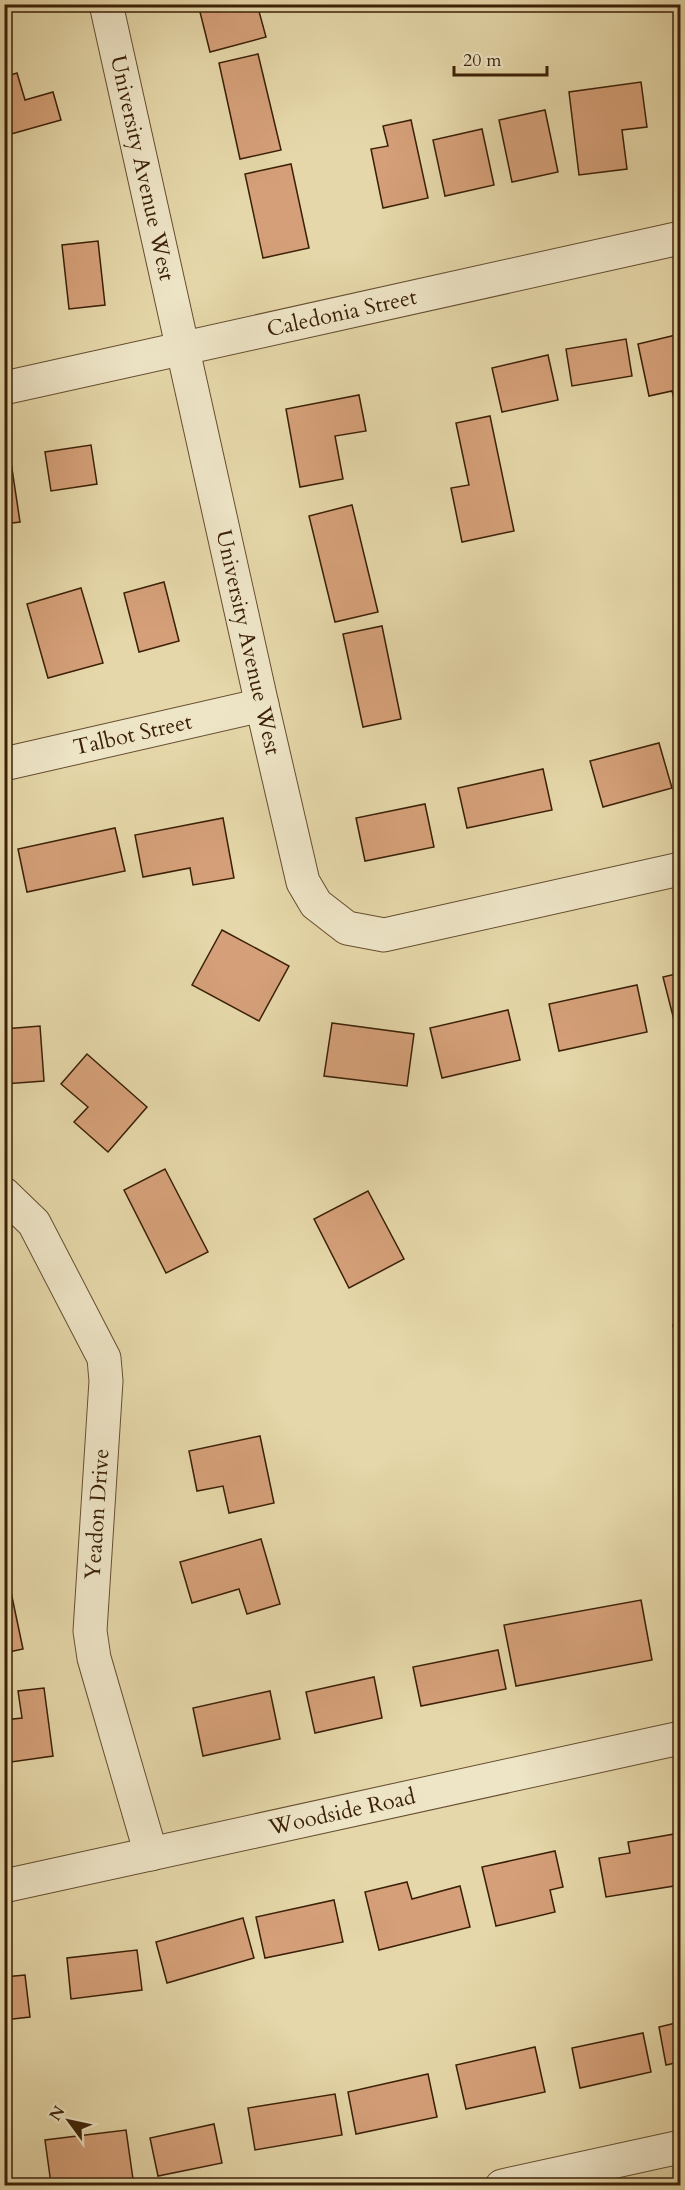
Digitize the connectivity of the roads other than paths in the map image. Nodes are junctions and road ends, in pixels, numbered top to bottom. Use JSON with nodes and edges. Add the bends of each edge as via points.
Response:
{"nodes":[{"id":1,"x":106,"y":4,"type":"edge"},
{"id":2,"x":681,"y":238,"type":"edge"},
{"id":3,"x":183,"y":348,"type":"junction"},
{"id":4,"x":4,"y":388,"type":"edge"},
{"id":5,"x":262,"y":705,"type":"junction"},
{"id":6,"x":4,"y":764,"type":"edge"},
{"id":7,"x":681,"y":869,"type":"edge"},
{"id":8,"x":4,"y":1194,"type":"edge"},
{"id":9,"x":681,"y":1738,"type":"edge"},
{"id":10,"x":151,"y":1854,"type":"junction"},
{"id":11,"x":4,"y":1886,"type":"edge"},
{"id":12,"x":681,"y":2147,"type":"edge"},
{"id":13,"x":502,"y":2186,"type":"edge"}],
"edges":[{"from":1,"to":3,"type":"street","name":"University Avenue West"},
{"from":2,"to":3,"type":"street","name":"Caledonia Street"},
{"from":3,"to":4,"type":"street","name":"Caledonia Street"},
{"from":3,"to":5,"type":"street","name":"University Avenue West"},
{"from":5,"to":6,"type":"street","name":"Talbot Street"},
{"from":5,"to":7,"type":"street","name":"University Avenue West","via":[[303,882],[316,904],[346,928],[384,935]]},
{"from":8,"to":10,"type":"street","name":"Yeadon Drive","via":[[34,1223],[104,1358],[106,1381],[90,1631],[94,1658]]},
{"from":9,"to":10,"type":"street","name":"Woodside Road"},
{"from":10,"to":11,"type":"street","name":"Woodside Road"},
{"from":12,"to":13,"type":"street"}]}
